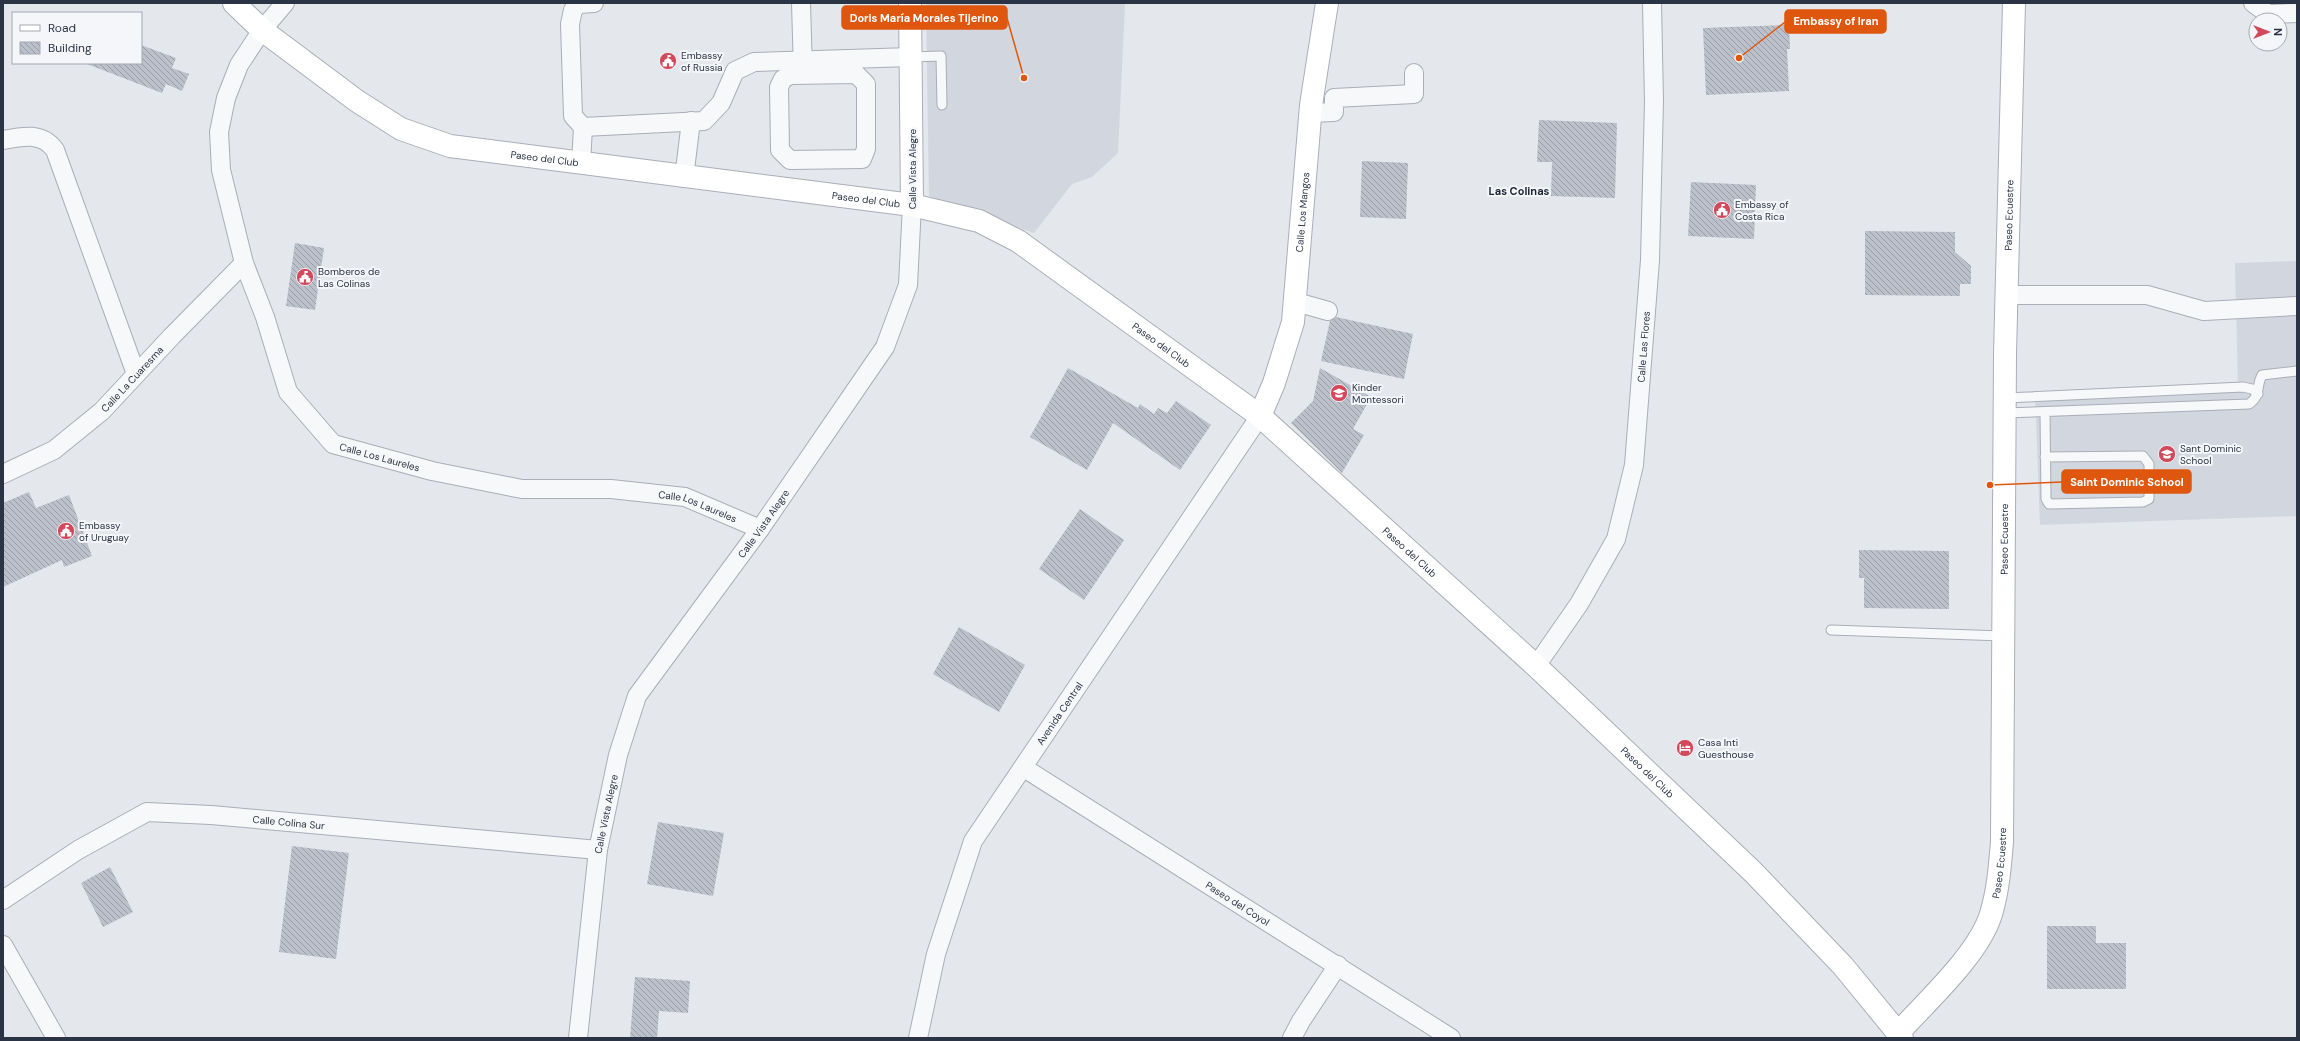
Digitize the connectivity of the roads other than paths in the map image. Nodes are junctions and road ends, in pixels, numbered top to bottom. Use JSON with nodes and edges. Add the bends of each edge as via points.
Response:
{"nodes":[{"id":1,"x":234,"y":3,"type":"edge"},
{"id":2,"x":285,"y":3,"type":"edge"},
{"id":3,"x":594,"y":3,"type":"edge"},
{"id":4,"x":801,"y":3,"type":"edge"},
{"id":5,"x":910,"y":3,"type":"edge"},
{"id":6,"x":1327,"y":3,"type":"edge"},
{"id":7,"x":1652,"y":3,"type":"edge"},
{"id":8,"x":2014,"y":3,"type":"edge"},
{"id":9,"x":2253,"y":3,"type":"edge"},
{"id":10,"x":2297,"y":13,"type":"edge"},
{"id":11,"x":262,"y":30,"type":"junction"},
{"id":12,"x":911,"y":57,"type":"junction"},
{"id":13,"x":803,"y":67,"type":"junction"},
{"id":14,"x":1414,"y":73,"type":"dead end"},
{"id":15,"x":942,"y":106,"type":"dead end"},
{"id":16,"x":1310,"y":113,"type":"junction"},
{"id":17,"x":691,"y":121,"type":"junction"},
{"id":18,"x":583,"y":127,"type":"junction"},
{"id":19,"x":3,"y":140,"type":"edge"},
{"id":20,"x":582,"y":164,"type":"junction"},
{"id":21,"x":684,"y":178,"type":"junction"},
{"id":22,"x":912,"y":205,"type":"junction"},
{"id":23,"x":244,"y":263,"type":"junction"},
{"id":24,"x":2008,"y":295,"type":"junction"},
{"id":25,"x":1296,"y":302,"type":"junction"},
{"id":26,"x":2297,"y":306,"type":"edge"},
{"id":27,"x":1328,"y":311,"type":"dead end"},
{"id":28,"x":2297,"y":371,"type":"edge"},
{"id":29,"x":136,"y":374,"type":"junction"},
{"id":30,"x":2172,"y":391,"type":"junction"},
{"id":31,"x":2115,"y":394,"type":"junction"},
{"id":32,"x":2258,"y":394,"type":"junction"},
{"id":33,"x":2005,"y":405,"type":"junction"},
{"id":34,"x":2172,"y":408,"type":"junction"},
{"id":35,"x":2116,"y":410,"type":"junction"},
{"id":36,"x":2045,"y":412,"type":"junction"},
{"id":37,"x":1260,"y":416,"type":"junction"},
{"id":38,"x":2045,"y":457,"type":"junction"},
{"id":39,"x":3,"y":474,"type":"edge"},
{"id":40,"x":760,"y":528,"type":"junction"},
{"id":41,"x":1831,"y":630,"type":"dead end"},
{"id":42,"x":2003,"y":636,"type":"junction"},
{"id":43,"x":1536,"y":666,"type":"junction"},
{"id":44,"x":1024,"y":768,"type":"junction"},
{"id":45,"x":598,"y":850,"type":"junction"},
{"id":46,"x":3,"y":900,"type":"edge"},
{"id":47,"x":3,"y":945,"type":"edge"},
{"id":48,"x":1338,"y":965,"type":"junction"},
{"id":49,"x":1897,"y":1036,"type":"edge"},
{"id":50,"x":56,"y":1038,"type":"edge"},
{"id":51,"x":578,"y":1038,"type":"edge"},
{"id":52,"x":918,"y":1038,"type":"edge"},
{"id":53,"x":1292,"y":1038,"type":"edge"},
{"id":54,"x":1451,"y":1038,"type":"edge"}],
"edges":[{"from":1,"to":11,"type":"street","name":"Paseo del Club"},
{"from":2,"to":11,"type":"street","name":"Calle Los Laureles"},
{"from":3,"to":18,"type":"street","via":[[579,4],[574,10],[570,24],[573,116]]},
{"from":4,"to":13,"type":"street"},
{"from":5,"to":12,"type":"street","name":"Calle Vista Alegre"},
{"from":6,"to":16,"type":"street","name":"Calle Los Mangos"},
{"from":7,"to":43,"type":"street","name":"Calle Las Flores","via":[[1654,102],[1650,260],[1634,464],[1616,540],[1579,604]]},
{"from":8,"to":24,"type":"street","name":"Paseo Ecuestre"},
{"from":9,"to":10,"type":"street","via":[[2268,14]]},
{"from":11,"to":20,"type":"street","name":"Paseo del Club","via":[[357,101],[402,129],[450,146]]},
{"from":11,"to":23,"type":"street","name":"Calle Los Laureles","via":[[239,65],[226,98],[219,132],[221,170]]},
{"from":12,"to":13,"type":"street"},
{"from":12,"to":15,"type":"lane","via":[[941,56]]},
{"from":12,"to":22,"type":"street","name":"Calle Vista Alegre"},
{"from":13,"to":13,"type":"street","via":[[783,79],[779,88],[780,150],[783,156],[790,160],[862,158],[866,149],[866,84],[856,74]]},
{"from":13,"to":17,"type":"street","via":[[754,62],[735,72],[721,103],[712,114],[704,121]]},
{"from":14,"to":16,"type":"street","via":[[1414,94],[1334,98],[1334,112]]},
{"from":16,"to":25,"type":"street","name":"Calle Los Mangos"},
{"from":17,"to":18,"type":"street"},
{"from":17,"to":21,"type":"street"},
{"from":18,"to":20,"type":"street"},
{"from":19,"to":29,"type":"street","via":[[24,136],[40,138],[49,142],[55,150]]},
{"from":20,"to":21,"type":"street","name":"Paseo del Club"},
{"from":21,"to":22,"type":"street","name":"Paseo del Club"},
{"from":22,"to":37,"type":"street","name":"Paseo del Club","via":[[978,221],[1018,241]]},
{"from":22,"to":40,"type":"street","name":"Calle Vista Alegre","via":[[908,285],[885,347]]},
{"from":23,"to":29,"type":"street","name":"Calle La Cuaresma"},
{"from":23,"to":40,"type":"street","name":"Calle Los Laureles","via":[[265,317],[288,392],[333,444],[432,471],[522,489],[611,489],[685,497]]},
{"from":24,"to":26,"type":"street","via":[[2147,295],[2204,311]]},
{"from":24,"to":33,"type":"street","name":"Paseo Ecuestre"},
{"from":25,"to":27,"type":"street"},
{"from":25,"to":37,"type":"street","name":"Calle Los Mangos","via":[[1287,347]]},
{"from":28,"to":32,"type":"lane","via":[[2262,375]]},
{"from":29,"to":39,"type":"street","name":"Calle La Cuaresma","via":[[102,412],[54,450]]},
{"from":30,"to":31,"type":"lane"},
{"from":30,"to":32,"type":"lane","via":[[2243,387]]},
{"from":30,"to":34,"type":"lane"},
{"from":31,"to":33,"type":"lane"},
{"from":31,"to":35,"type":"lane"},
{"from":32,"to":34,"type":"lane","via":[[2249,404]]},
{"from":33,"to":36,"type":"lane"},
{"from":33,"to":42,"type":"street","name":"Paseo Ecuestre"},
{"from":34,"to":35,"type":"lane"},
{"from":35,"to":36,"type":"lane"},
{"from":36,"to":38,"type":"lane"},
{"from":37,"to":43,"type":"street","name":"Paseo del Club"},
{"from":37,"to":44,"type":"street","name":"Avenida Central"},
{"from":38,"to":38,"type":"lane","via":[[2046,499],[2049,504],[2143,502],[2149,499],[2149,464],[2143,456]]},
{"from":40,"to":45,"type":"street","name":"Calle Vista Alegre","via":[[637,696],[618,755]]},
{"from":41,"to":42,"type":"lane"},
{"from":42,"to":49,"type":"street","name":"Paseo Ecuestre","via":[[2002,842],[1999,877],[1991,915],[1970,955]]},
{"from":43,"to":49,"type":"street","name":"Paseo del Club","via":[[1753,872],[1843,966]]},
{"from":44,"to":48,"type":"street","name":"Paseo del Coyol"},
{"from":44,"to":52,"type":"street","name":"Avenida Central","via":[[973,841],[936,954]]},
{"from":45,"to":46,"type":"street","name":"Calle Colina Sur","via":[[235,817],[147,812],[78,850]]},
{"from":45,"to":51,"type":"street","name":"Calle Vista Alegre"},
{"from":47,"to":50,"type":"street"},
{"from":48,"to":53,"type":"street"},
{"from":48,"to":54,"type":"street","name":"Paseo del Coyol"}]}
